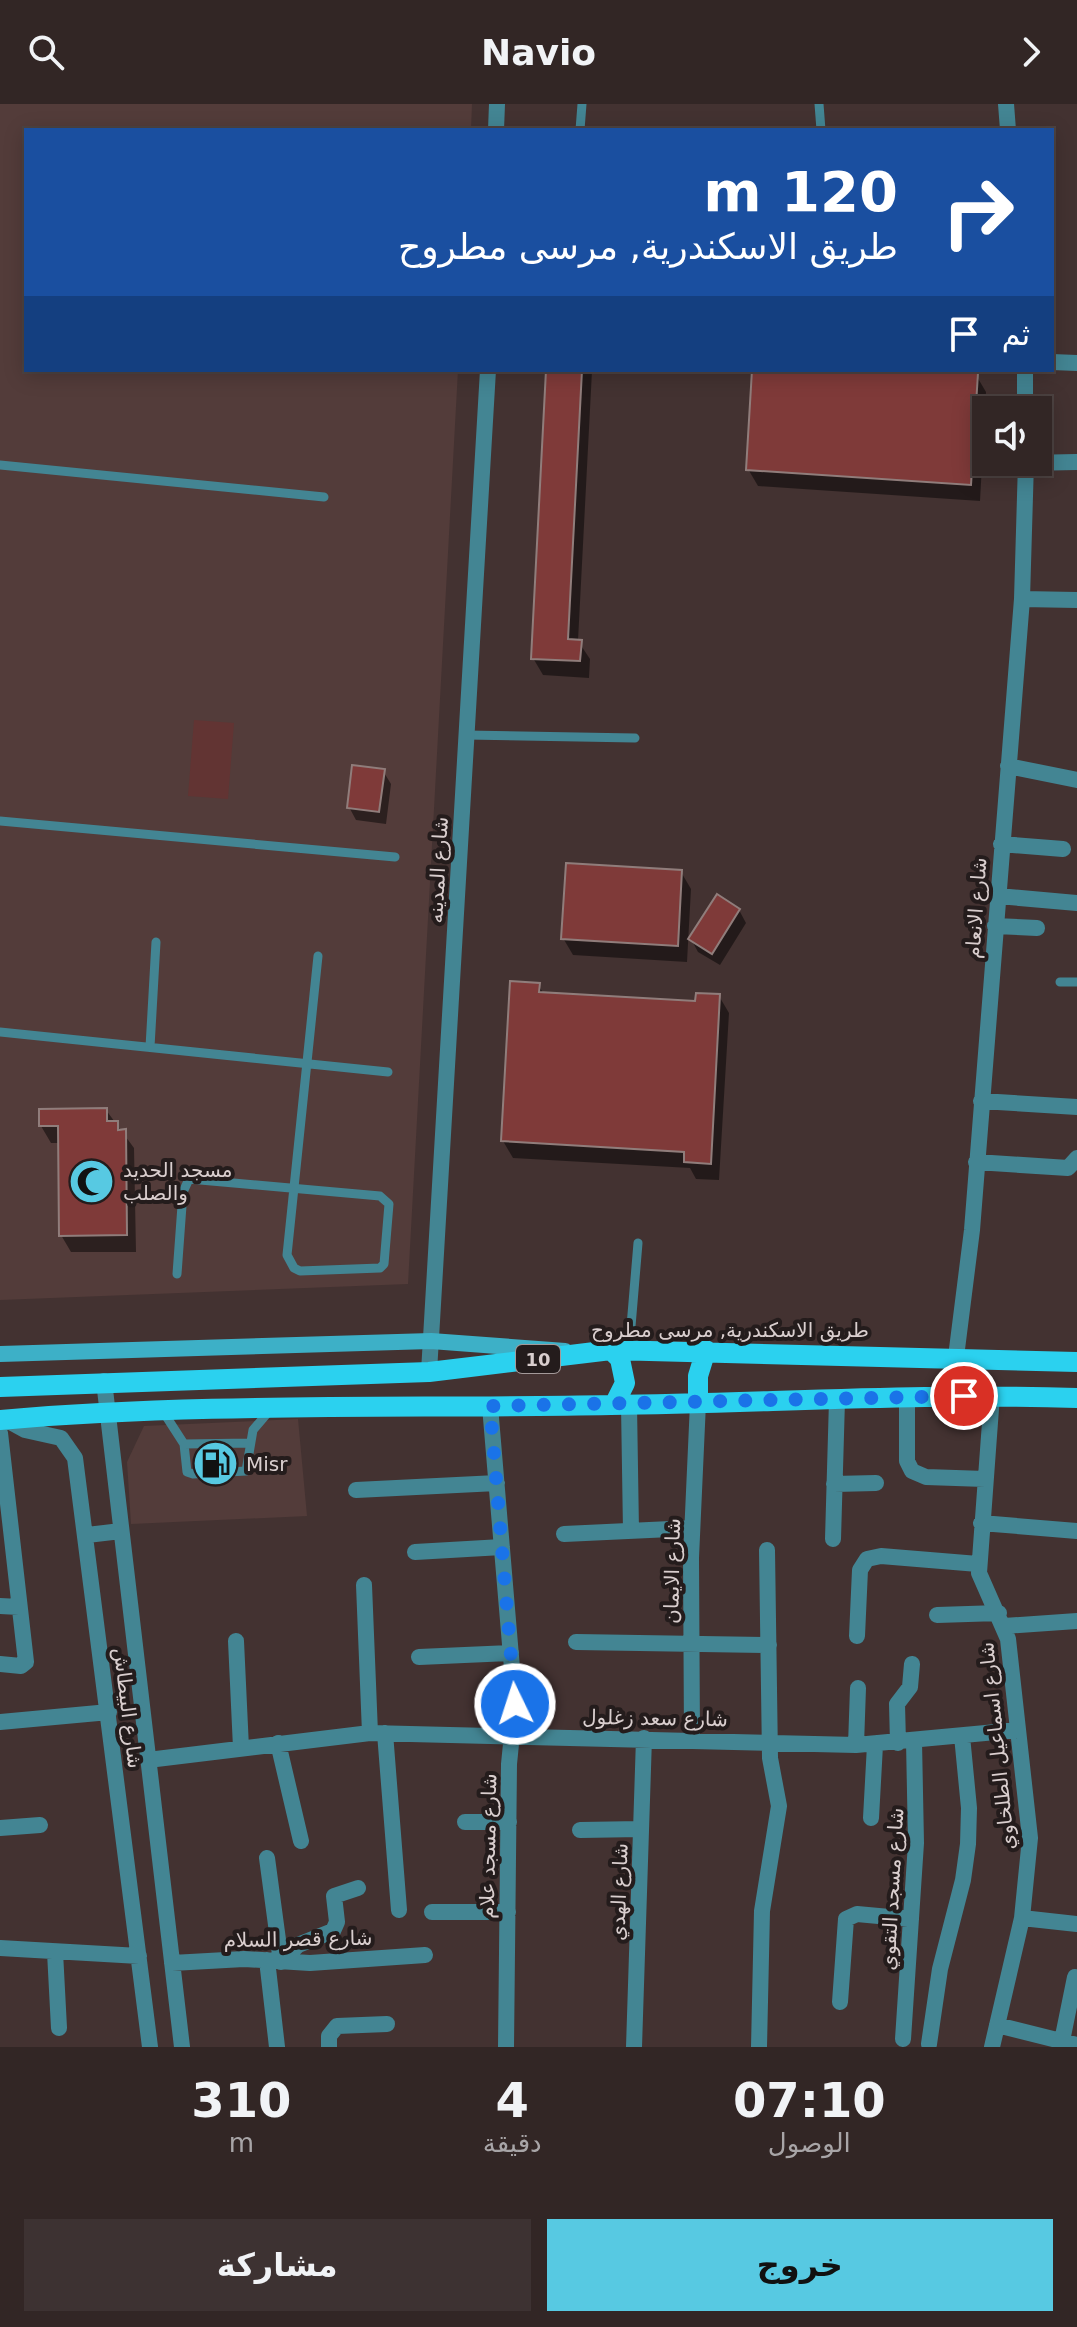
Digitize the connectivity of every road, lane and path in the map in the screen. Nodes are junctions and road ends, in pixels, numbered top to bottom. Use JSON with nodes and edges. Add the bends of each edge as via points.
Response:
{"nodes":[{"id":1,"x":497,"y":104,"type":"edge"},
{"id":2,"x":582,"y":104,"type":"edge"},
{"id":3,"x":819,"y":104,"type":"edge"},
{"id":4,"x":1006,"y":104,"type":"edge"},
{"id":5,"x":496,"y":128,"type":"edge"},
{"id":6,"x":580,"y":128,"type":"edge"},
{"id":7,"x":821,"y":128,"type":"edge"},
{"id":8,"x":1008,"y":128,"type":"edge"},
{"id":9,"x":1054,"y":362,"type":"edge"},
{"id":10,"x":1077,"y":363,"type":"edge"},
{"id":11,"x":488,"y":372,"type":"edge"},
{"id":12,"x":1025,"y":372,"type":"edge"},
{"id":13,"x":1025,"y":396,"type":"edge"},
{"id":14,"x":1052,"y":462,"type":"edge"},
{"id":15,"x":1077,"y":462,"type":"edge"},
{"id":16,"x":0,"y":465,"type":"edge"},
{"id":17,"x":1026,"y":476,"type":"edge"},
{"id":18,"x":324,"y":497,"type":"dead end"},
{"id":19,"x":1022,"y":599,"type":"junction"},
{"id":20,"x":1077,"y":600,"type":"edge"},
{"id":21,"x":466,"y":735,"type":"junction"},
{"id":22,"x":635,"y":738,"type":"dead end"},
{"id":23,"x":1008,"y":766,"type":"junction"},
{"id":24,"x":1077,"y":780,"type":"edge"},
{"id":25,"x":0,"y":821,"type":"edge"},
{"id":26,"x":1001,"y":844,"type":"junction"},
{"id":27,"x":1063,"y":849,"type":"dead end"},
{"id":28,"x":395,"y":857,"type":"dead end"},
{"id":29,"x":998,"y":896,"type":"junction"},
{"id":30,"x":1077,"y":903,"type":"edge"},
{"id":31,"x":995,"y":926,"type":"junction"},
{"id":32,"x":1037,"y":928,"type":"dead end"},
{"id":33,"x":156,"y":942,"type":"dead end"},
{"id":34,"x":318,"y":956,"type":"dead end"},
{"id":35,"x":1060,"y":982,"type":"dead end"},
{"id":36,"x":1077,"y":982,"type":"edge"},
{"id":37,"x":0,"y":1032,"type":"edge"},
{"id":38,"x":150,"y":1047,"type":"junction"},
{"id":39,"x":307,"y":1064,"type":"junction"},
{"id":40,"x":388,"y":1072,"type":"dead end"},
{"id":41,"x":981,"y":1101,"type":"junction"},
{"id":42,"x":1077,"y":1107,"type":"edge"},
{"id":43,"x":1077,"y":1158,"type":"edge"},
{"id":44,"x":976,"y":1162,"type":"junction"},
{"id":45,"x":294,"y":1187,"type":"junction"},
{"id":46,"x":638,"y":1243,"type":"dead end"},
{"id":47,"x":177,"y":1274,"type":"dead end"},
{"id":48,"x":431,"y":1341,"type":"junction"},
{"id":49,"x":620,"y":1350,"type":"junction"},
{"id":50,"x":706,"y":1350,"type":"junction"},
{"id":51,"x":578,"y":1353,"type":"junction"},
{"id":52,"x":0,"y":1354,"type":"edge"},
{"id":53,"x":956,"y":1357,"type":"junction"},
{"id":54,"x":1077,"y":1362,"type":"edge"},
{"id":55,"x":429,"y":1372,"type":"junction"},
{"id":56,"x":104,"y":1381,"type":"junction"},
{"id":57,"x":0,"y":1387,"type":"edge"},
{"id":58,"x":992,"y":1395,"type":"junction"},
{"id":59,"x":907,"y":1398,"type":"junction"},
{"id":60,"x":1077,"y":1398,"type":"edge"},
{"id":61,"x":837,"y":1400,"type":"junction"},
{"id":62,"x":698,"y":1403,"type":"junction"},
{"id":63,"x":622,"y":1405,"type":"junction"},
{"id":64,"x":490,"y":1406,"type":"junction"},
{"id":65,"x":272,"y":1409,"type":"junction"},
{"id":66,"x":107,"y":1411,"type":"junction"},
{"id":67,"x":162,"y":1411,"type":"junction"},
{"id":68,"x":2,"y":1424,"type":"edge"},
{"id":69,"x":250,"y":1443,"type":"junction"},
{"id":70,"x":184,"y":1444,"type":"junction"},
{"id":71,"x":985,"y":1479,"type":"junction"},
{"id":72,"x":497,"y":1483,"type":"junction"},
{"id":73,"x":876,"y":1483,"type":"dead end"},
{"id":74,"x":834,"y":1484,"type":"junction"},
{"id":75,"x":356,"y":1490,"type":"dead end"},
{"id":76,"x":981,"y":1523,"type":"junction"},
{"id":77,"x":692,"y":1528,"type":"junction"},
{"id":78,"x":121,"y":1531,"type":"junction"},
{"id":79,"x":631,"y":1531,"type":"junction"},
{"id":80,"x":1077,"y":1531,"type":"edge"},
{"id":81,"x":564,"y":1534,"type":"dead end"},
{"id":82,"x":87,"y":1535,"type":"junction"},
{"id":83,"x":833,"y":1539,"type":"dead end"},
{"id":84,"x":502,"y":1547,"type":"junction"},
{"id":85,"x":767,"y":1550,"type":"dead end"},
{"id":86,"x":415,"y":1552,"type":"dead end"},
{"id":87,"x":978,"y":1564,"type":"junction"},
{"id":88,"x":364,"y":1585,"type":"dead end"},
{"id":89,"x":0,"y":1606,"type":"edge"},
{"id":90,"x":19,"y":1607,"type":"junction"},
{"id":91,"x":937,"y":1615,"type":"dead end"},
{"id":92,"x":1001,"y":1620,"type":"junction"},
{"id":93,"x":1077,"y":1621,"type":"edge"},
{"id":94,"x":857,"y":1636,"type":"dead end"},
{"id":95,"x":236,"y":1641,"type":"dead end"},
{"id":96,"x":576,"y":1642,"type":"dead end"},
{"id":97,"x":691,"y":1644,"type":"junction"},
{"id":98,"x":769,"y":1645,"type":"junction"},
{"id":99,"x":511,"y":1653,"type":"junction"},
{"id":100,"x":419,"y":1657,"type":"dead end"},
{"id":101,"x":0,"y":1664,"type":"edge"},
{"id":102,"x":912,"y":1664,"type":"dead end"},
{"id":103,"x":858,"y":1688,"type":"dead end"},
{"id":104,"x":109,"y":1712,"type":"junction"},
{"id":105,"x":0,"y":1722,"type":"edge"},
{"id":106,"x":1018,"y":1730,"type":"junction"},
{"id":107,"x":378,"y":1733,"type":"junction"},
{"id":108,"x":511,"y":1735,"type":"junction"},
{"id":109,"x":962,"y":1736,"type":"junction"},
{"id":110,"x":644,"y":1738,"type":"junction"},
{"id":111,"x":692,"y":1739,"type":"junction"},
{"id":112,"x":770,"y":1741,"type":"junction"},
{"id":113,"x":906,"y":1742,"type":"junction"},
{"id":114,"x":278,"y":1743,"type":"junction"},
{"id":115,"x":856,"y":1745,"type":"junction"},
{"id":116,"x":875,"y":1745,"type":"junction"},
{"id":117,"x":241,"y":1748,"type":"junction"},
{"id":118,"x":148,"y":1760,"type":"junction"},
{"id":119,"x":871,"y":1818,"type":"dead end"},
{"id":120,"x":465,"y":1822,"type":"dead end"},
{"id":121,"x":509,"y":1822,"type":"junction"},
{"id":122,"x":40,"y":1825,"type":"dead end"},
{"id":123,"x":0,"y":1828,"type":"edge"},
{"id":124,"x":641,"y":1829,"type":"junction"},
{"id":125,"x":580,"y":1830,"type":"dead end"},
{"id":126,"x":301,"y":1841,"type":"dead end"},
{"id":127,"x":267,"y":1858,"type":"dead end"},
{"id":128,"x":358,"y":1888,"type":"dead end"},
{"id":129,"x":399,"y":1910,"type":"dead end"},
{"id":130,"x":432,"y":1912,"type":"dead end"},
{"id":131,"x":508,"y":1912,"type":"junction"},
{"id":132,"x":1022,"y":1918,"type":"junction"},
{"id":133,"x":911,"y":1919,"type":"junction"},
{"id":134,"x":1077,"y":1924,"type":"edge"},
{"id":135,"x":0,"y":1948,"type":"edge"},
{"id":136,"x":55,"y":1952,"type":"junction"},
{"id":137,"x":425,"y":1955,"type":"dead end"},
{"id":138,"x":139,"y":1956,"type":"junction"},
{"id":139,"x":274,"y":1961,"type":"junction"},
{"id":140,"x":172,"y":1963,"type":"junction"},
{"id":141,"x":1075,"y":1977,"type":"edge"},
{"id":142,"x":840,"y":2002,"type":"dead end"},
{"id":143,"x":387,"y":2024,"type":"dead end"},
{"id":144,"x":997,"y":2025,"type":"junction"},
{"id":145,"x":59,"y":2028,"type":"dead end"},
{"id":146,"x":903,"y":2039,"type":"dead end"},
{"id":147,"x":1069,"y":2043,"type":"edge"},
{"id":148,"x":929,"y":2044,"type":"dead end"},
{"id":149,"x":150,"y":2047,"type":"edge"},
{"id":150,"x":182,"y":2047,"type":"edge"},
{"id":151,"x":277,"y":2047,"type":"edge"},
{"id":152,"x":329,"y":2047,"type":"edge"},
{"id":153,"x":506,"y":2047,"type":"edge"},
{"id":154,"x":634,"y":2047,"type":"edge"},
{"id":155,"x":759,"y":2047,"type":"edge"},
{"id":156,"x":992,"y":2047,"type":"edge"}],
"edges":[{"from":1,"to":5,"type":"street"},
{"from":2,"to":6,"type":"lane"},
{"from":3,"to":7,"type":"lane"},
{"from":4,"to":8,"type":"street"},
{"from":9,"to":10,"type":"street"},
{"from":11,"to":21,"type":"street","name":"شارع المدينه"},
{"from":12,"to":13,"type":"street"},
{"from":14,"to":15,"type":"street"},
{"from":16,"to":18,"type":"lane"},
{"from":17,"to":19,"type":"street","name":"شارع الانعام"},
{"from":19,"to":20,"type":"street"},
{"from":19,"to":23,"type":"street","name":"شارع الانعام"},
{"from":21,"to":22,"type":"lane"},
{"from":21,"to":48,"type":"street","name":"شارع المدينه"},
{"from":23,"to":24,"type":"street"},
{"from":23,"to":26,"type":"street","name":"شارع الانعام"},
{"from":25,"to":28,"type":"lane"},
{"from":26,"to":27,"type":"street"},
{"from":26,"to":29,"type":"street","name":"شارع الانعام"},
{"from":29,"to":30,"type":"street"},
{"from":29,"to":31,"type":"street","name":"شارع الانعام"},
{"from":31,"to":32,"type":"street"},
{"from":31,"to":41,"type":"street","name":"شارع الانعام"},
{"from":33,"to":38,"type":"lane"},
{"from":34,"to":39,"type":"lane"},
{"from":35,"to":36,"type":"lane"},
{"from":37,"to":38,"type":"lane"},
{"from":38,"to":39,"type":"lane"},
{"from":39,"to":40,"type":"lane"},
{"from":39,"to":45,"type":"lane"},
{"from":41,"to":42,"type":"street"},
{"from":41,"to":44,"type":"street","name":"شارع الانعام"},
{"from":43,"to":44,"type":"street","via":[[1068,1168]]},
{"from":44,"to":53,"type":"street","name":"شارع الانعام"},
{"from":45,"to":45,"type":"lane","via":[[287,1255],[294,1268],[384,1264],[386,1199]]},
{"from":45,"to":47,"type":"lane","via":[[189,1179],[183,1192]]},
{"from":46,"to":49,"type":"lane"},
{"from":48,"to":51,"type":"main road"},
{"from":48,"to":52,"type":"main road"},
{"from":48,"to":55,"type":"street","name":"شارع المدينه"},
{"from":49,"to":50,"type":"main road","name":"طريق الاسكندرية, مرسى مطروح","number":"10"},
{"from":49,"to":51,"type":"main road","name":"طريق الاسكندرية, مرسى مطروح","number":"10"},
{"from":49,"to":63,"type":"main road"},
{"from":50,"to":53,"type":"main road","name":"طريق الاسكندرية, مرسى مطروح","number":"10"},
{"from":50,"to":62,"type":"main road","via":[[698,1376]]},
{"from":51,"to":55,"type":"main road","name":"طريق الاسكندرية, مرسى مطروح","number":"10"},
{"from":53,"to":54,"type":"main road","name":"طريق الاسكندرية, مرسى مطروح","number":"10"},
{"from":55,"to":56,"type":"main road","name":"طريق الاسكندرية, مرسى مطروح","number":"10"},
{"from":56,"to":57,"type":"main road","name":"طريق الاسكندرية, مرسى مطروح","number":"10"},
{"from":56,"to":66,"type":"street","name":"شارع البيطاش"},
{"from":58,"to":59,"type":"main road"},
{"from":58,"to":60,"type":"main road"},
{"from":58,"to":71,"type":"street","name":"شارع اسماعيل الطلخاوي"},
{"from":59,"to":61,"type":"main road"},
{"from":59,"to":71,"type":"street","via":[[907,1461],[912,1471]]},
{"from":61,"to":62,"type":"main road"},
{"from":61,"to":74,"type":"street"},
{"from":62,"to":63,"type":"main road"},
{"from":62,"to":77,"type":"street","name":"شارع الايمان"},
{"from":63,"to":64,"type":"main road"},
{"from":63,"to":79,"type":"street"},
{"from":64,"to":65,"type":"main road"},
{"from":64,"to":72,"type":"street","name":"شارع مسجد علام"},
{"from":65,"to":67,"type":"main road"},
{"from":65,"to":69,"type":"lane","via":[[253,1430]]},
{"from":66,"to":67,"type":"main road"},
{"from":66,"to":68,"type":"main road"},
{"from":66,"to":78,"type":"street","name":"شارع البيطاش"},
{"from":67,"to":70,"type":"lane"},
{"from":68,"to":82,"type":"street","name":"شارع البيطاش","via":[[61,1438],[70,1446]]},
{"from":68,"to":90,"type":"street"},
{"from":69,"to":70,"type":"lane"},
{"from":69,"to":70,"type":"lane","via":[[246,1471],[193,1474],[187,1469]]},
{"from":71,"to":76,"type":"street","name":"شارع اسماعيل الطلخاوي"},
{"from":72,"to":75,"type":"street"},
{"from":72,"to":84,"type":"street","name":"شارع مسجد علام"},
{"from":73,"to":74,"type":"street"},
{"from":74,"to":83,"type":"street"},
{"from":76,"to":80,"type":"street"},
{"from":76,"to":87,"type":"street","name":"شارع اسماعيل الطلخاوي"},
{"from":77,"to":79,"type":"street"},
{"from":77,"to":97,"type":"street","name":"شارع الايمان"},
{"from":78,"to":82,"type":"street"},
{"from":78,"to":118,"type":"street","name":"شارع البيطاش"},
{"from":79,"to":81,"type":"street"},
{"from":82,"to":104,"type":"street","name":"شارع البيطاش"},
{"from":84,"to":86,"type":"street"},
{"from":84,"to":99,"type":"street","name":"شارع مسجد علام"},
{"from":85,"to":98,"type":"street"},
{"from":87,"to":92,"type":"street","name":"شارع اسماعيل الطلخاوي","via":[[983,1588]]},
{"from":87,"to":94,"type":"street","via":[[867,1559],[860,1570]]},
{"from":88,"to":107,"type":"street"},
{"from":89,"to":90,"type":"street"},
{"from":90,"to":101,"type":"street","via":[[26,1662]]},
{"from":91,"to":92,"type":"street"},
{"from":92,"to":93,"type":"street"},
{"from":92,"to":106,"type":"street","name":"شارع اسماعيل الطلخاوي"},
{"from":95,"to":117,"type":"street"},
{"from":96,"to":97,"type":"street"},
{"from":97,"to":98,"type":"street"},
{"from":97,"to":111,"type":"street","name":"شارع الايمان"},
{"from":98,"to":112,"type":"street"},
{"from":99,"to":100,"type":"street"},
{"from":99,"to":108,"type":"street","name":"شارع مسجد علام"},
{"from":102,"to":113,"type":"street","name":"شارع مسجد التقوي","via":[[910,1687],[897,1704]]},
{"from":103,"to":115,"type":"street"},
{"from":104,"to":105,"type":"street"},
{"from":104,"to":138,"type":"street","name":"شارع البيطاش"},
{"from":106,"to":109,"type":"street","name":"شارع سعد زغلول"},
{"from":106,"to":132,"type":"street","name":"شارع اسماعيل الطلخاوي","via":[[1030,1838]]},
{"from":107,"to":108,"type":"street","name":"شارع سعد زغلول"},
{"from":107,"to":114,"type":"street","name":"شارع سعد زغلول"},
{"from":107,"to":129,"type":"street"},
{"from":108,"to":110,"type":"street","name":"شارع سعد زغلول"},
{"from":108,"to":121,"type":"street","name":"شارع مسجد علام"},
{"from":109,"to":113,"type":"street","name":"شارع سعد زغلول"},
{"from":109,"to":148,"type":"street","via":[[968,1844]]},
{"from":110,"to":111,"type":"street","name":"شارع سعد زغلول"},
{"from":110,"to":124,"type":"street","name":"شارع الهدي"},
{"from":111,"to":112,"type":"street","name":"شارع سعد زغلول"},
{"from":112,"to":115,"type":"street","name":"شارع سعد زغلول"},
{"from":112,"to":155,"type":"street","via":[[779,1806],[762,1911]]},
{"from":113,"to":116,"type":"street","name":"شارع سعد زغلول"},
{"from":113,"to":133,"type":"street","name":"شارع مسجد التقوي","via":[[918,1809]]},
{"from":114,"to":117,"type":"street","name":"شارع سعد زغلول"},
{"from":114,"to":126,"type":"street"},
{"from":115,"to":116,"type":"street","name":"شارع سعد زغلول"},
{"from":116,"to":119,"type":"street"},
{"from":117,"to":118,"type":"street","name":"شارع سعد زغلول"},
{"from":118,"to":140,"type":"street","name":"شارع البيطاش"},
{"from":120,"to":121,"type":"street"},
{"from":121,"to":131,"type":"street","name":"شارع مسجد علام"},
{"from":122,"to":123,"type":"street"},
{"from":124,"to":125,"type":"street"},
{"from":124,"to":154,"type":"street","name":"شارع الهدي"},
{"from":127,"to":139,"type":"street"},
{"from":128,"to":139,"type":"street","via":[[334,1896],[333,1931]]},
{"from":130,"to":131,"type":"street"},
{"from":131,"to":153,"type":"street","name":"شارع مسجد علام"},
{"from":132,"to":134,"type":"street"},
{"from":132,"to":144,"type":"street","name":"شارع اسماعيل الطلخاوي"},
{"from":133,"to":142,"type":"street","via":[[857,1914],[846,1919]]},
{"from":133,"to":146,"type":"street","name":"شارع مسجد التقوي"},
{"from":135,"to":136,"type":"street"},
{"from":136,"to":138,"type":"street"},
{"from":136,"to":145,"type":"street"},
{"from":137,"to":139,"type":"street","name":"شارع قصر السلام"},
{"from":138,"to":149,"type":"street","name":"شارع البيطاش"},
{"from":139,"to":140,"type":"street","name":"شارع قصر السلام"},
{"from":139,"to":151,"type":"street"},
{"from":140,"to":150,"type":"street","name":"شارع البيطاش"},
{"from":141,"to":147,"type":"street"},
{"from":143,"to":152,"type":"street","via":[[337,2026]]},
{"from":144,"to":147,"type":"street"},
{"from":144,"to":156,"type":"street","name":"شارع اسماعيل الطلخاوي"}]}
